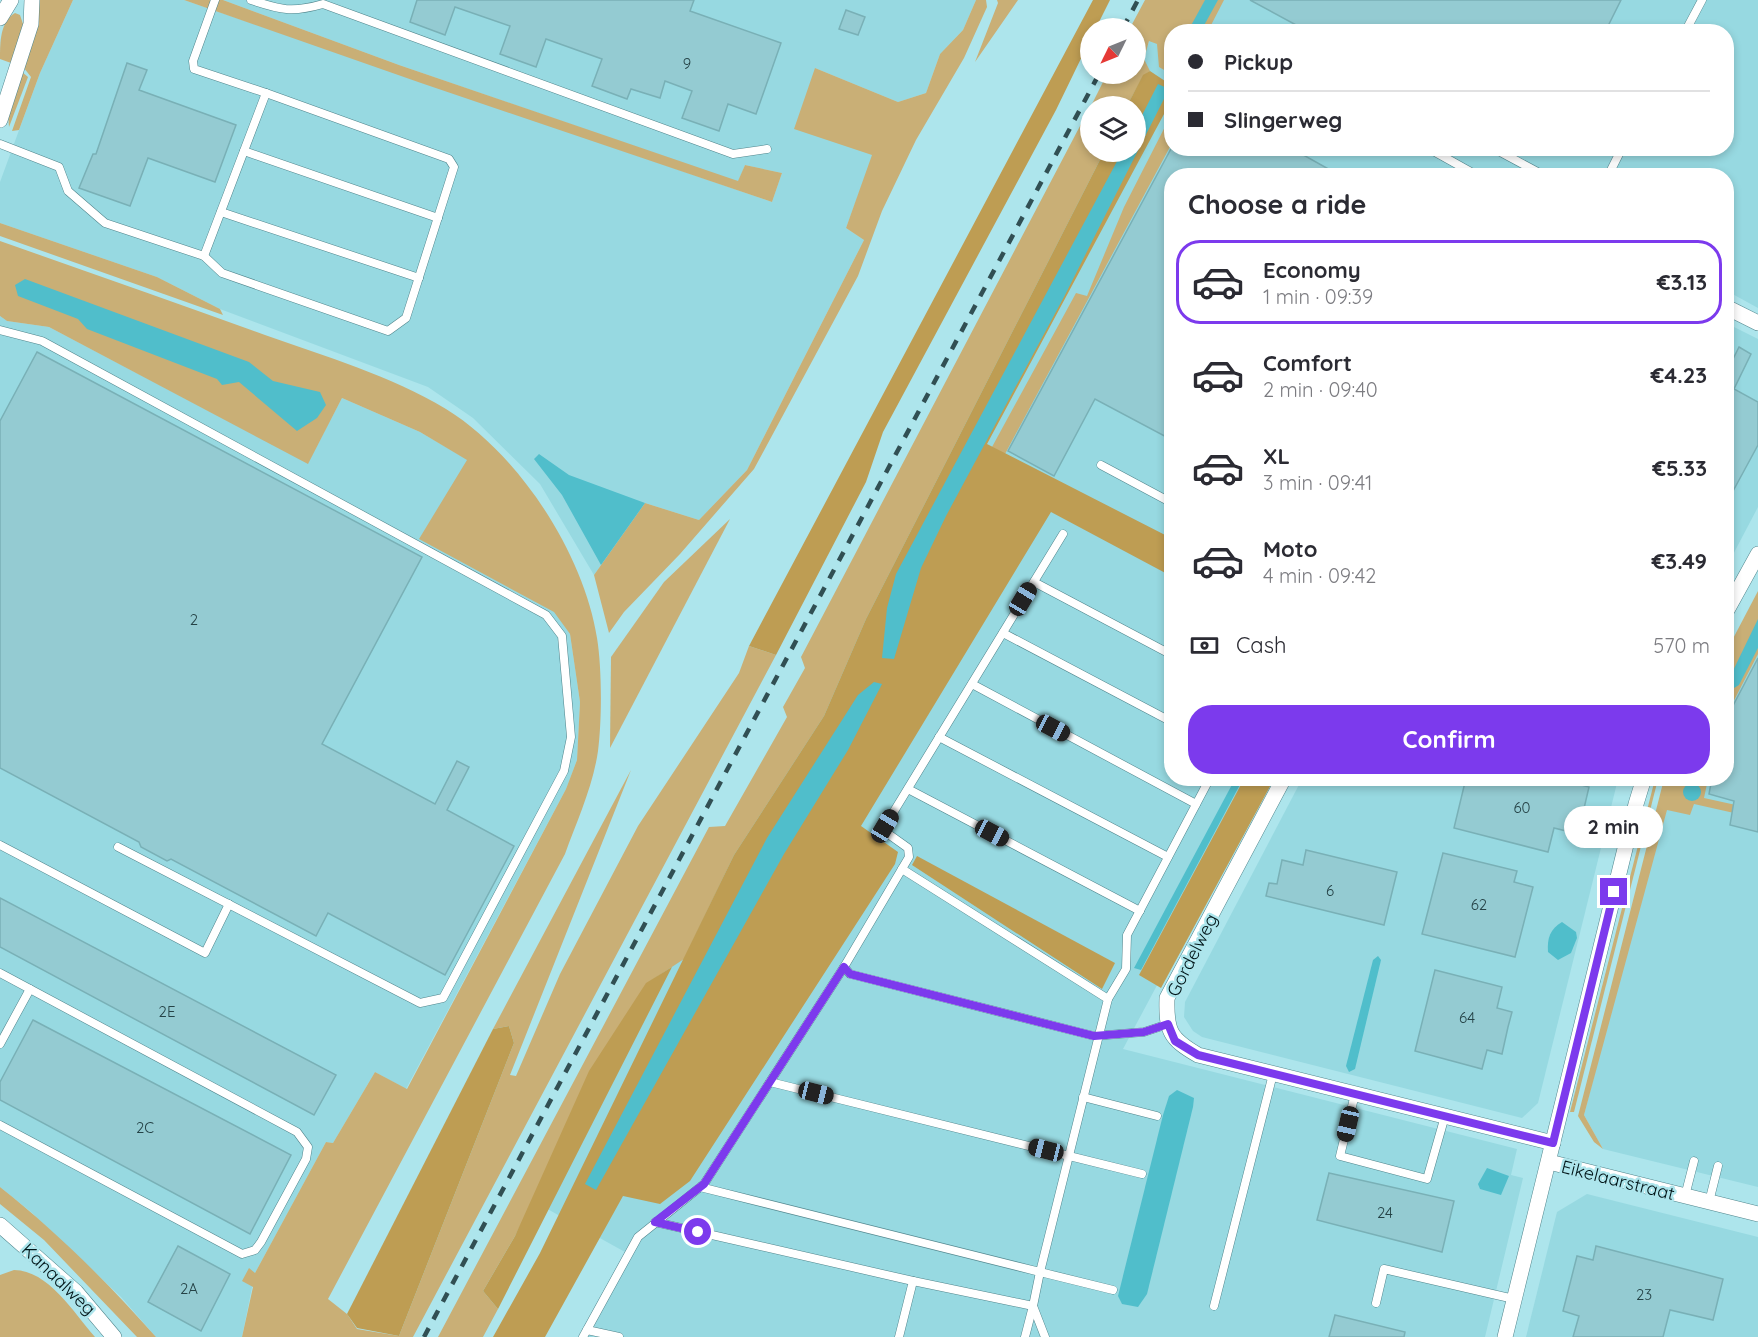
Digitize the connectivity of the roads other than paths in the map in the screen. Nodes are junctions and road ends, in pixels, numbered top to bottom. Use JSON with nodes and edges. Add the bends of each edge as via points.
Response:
{"nodes":[{"id":1,"x":11,"y":0,"type":"edge"},
{"id":2,"x":32,"y":0,"type":"edge"},
{"id":3,"x":215,"y":0,"type":"edge"},
{"id":4,"x":251,"y":0,"type":"edge"},
{"id":5,"x":1702,"y":0,"type":"edge"},
{"id":6,"x":0,"y":18,"type":"edge"},
{"id":7,"x":1689,"y":24,"type":"edge"},
{"id":8,"x":266,"y":93,"type":"junction"},
{"id":9,"x":0,"y":120,"type":"edge"},
{"id":10,"x":0,"y":144,"type":"edge"},
{"id":11,"x":767,"y":149,"type":"dead end"},
{"id":12,"x":244,"y":151,"type":"junction"},
{"id":13,"x":1442,"y":156,"type":"edge"},
{"id":14,"x":1508,"y":156,"type":"edge"},
{"id":15,"x":1464,"y":168,"type":"edge"},
{"id":16,"x":1530,"y":168,"type":"edge"},
{"id":17,"x":221,"y":212,"type":"junction"},
{"id":18,"x":438,"y":218,"type":"junction"},
{"id":19,"x":204,"y":256,"type":"junction"},
{"id":20,"x":419,"y":278,"type":"junction"},
{"id":21,"x":1734,"y":311,"type":"edge"},
{"id":22,"x":1758,"y":323,"type":"edge"},
{"id":23,"x":0,"y":330,"type":"edge"},
{"id":24,"x":1101,"y":465,"type":"dead end"},
{"id":25,"x":1164,"y":499,"type":"edge"},
{"id":26,"x":1063,"y":534,"type":"dead end"},
{"id":27,"x":1758,"y":554,"type":"edge"},
{"id":28,"x":1034,"y":582,"type":"junction"},
{"id":29,"x":1734,"y":598,"type":"edge"},
{"id":30,"x":1003,"y":633,"type":"junction"},
{"id":31,"x":1164,"y":650,"type":"edge"},
{"id":32,"x":972,"y":684,"type":"junction"},
{"id":33,"x":1164,"y":718,"type":"edge"},
{"id":34,"x":939,"y":737,"type":"junction"},
{"id":35,"x":1206,"y":786,"type":"edge"},
{"id":36,"x":1280,"y":786,"type":"edge"},
{"id":37,"x":1642,"y":786,"type":"edge"},
{"id":38,"x":908,"y":789,"type":"junction"},
{"id":39,"x":1196,"y":804,"type":"junction"},
{"id":40,"x":0,"y":845,"type":"edge"},
{"id":41,"x":118,"y":848,"type":"dead end"},
{"id":42,"x":1168,"y":857,"type":"junction"},
{"id":43,"x":902,"y":869,"type":"junction"},
{"id":44,"x":229,"y":904,"type":"junction"},
{"id":45,"x":1140,"y":911,"type":"junction"},
{"id":46,"x":844,"y":967,"type":"junction"},
{"id":47,"x":0,"y":973,"type":"edge"},
{"id":48,"x":30,"y":989,"type":"junction"},
{"id":49,"x":1108,"y":999,"type":"junction"},
{"id":50,"x":1168,"y":1024,"type":"junction"},
{"id":51,"x":1099,"y":1035,"type":"junction"},
{"id":52,"x":0,"y":1044,"type":"edge"},
{"id":53,"x":1273,"y":1074,"type":"junction"},
{"id":54,"x":770,"y":1082,"type":"junction"},
{"id":55,"x":1355,"y":1094,"type":"junction"},
{"id":56,"x":1083,"y":1097,"type":"junction"},
{"id":57,"x":1157,"y":1116,"type":"dead end"},
{"id":58,"x":1445,"y":1116,"type":"junction"},
{"id":59,"x":0,"y":1125,"type":"edge"},
{"id":60,"x":1553,"y":1143,"type":"junction"},
{"id":61,"x":1069,"y":1156,"type":"junction"},
{"id":62,"x":1694,"y":1161,"type":"dead end"},
{"id":63,"x":1549,"y":1162,"type":"junction"},
{"id":64,"x":1718,"y":1166,"type":"dead end"},
{"id":65,"x":1142,"y":1174,"type":"dead end"},
{"id":66,"x":700,"y":1187,"type":"junction"},
{"id":67,"x":1685,"y":1196,"type":"junction"},
{"id":68,"x":1709,"y":1202,"type":"junction"},
{"id":69,"x":1758,"y":1214,"type":"edge"},
{"id":70,"x":655,"y":1222,"type":"junction"},
{"id":71,"x":0,"y":1225,"type":"edge"},
{"id":72,"x":1040,"y":1272,"type":"junction"},
{"id":73,"x":913,"y":1281,"type":"junction"},
{"id":74,"x":1113,"y":1290,"type":"dead end"},
{"id":75,"x":1514,"y":1299,"type":"junction"},
{"id":76,"x":1376,"y":1303,"type":"dead end"},
{"id":77,"x":1033,"y":1306,"type":"junction"},
{"id":78,"x":1214,"y":1306,"type":"dead end"},
{"id":79,"x":585,"y":1333,"type":"edge"},
{"id":80,"x":114,"y":1337,"type":"edge"},
{"id":81,"x":619,"y":1337,"type":"edge"},
{"id":82,"x":899,"y":1337,"type":"edge"},
{"id":83,"x":1025,"y":1337,"type":"edge"},
{"id":84,"x":1045,"y":1337,"type":"edge"},
{"id":85,"x":1505,"y":1337,"type":"edge"}],
"edges":[{"from":1,"to":6,"type":"street"},
{"from":2,"to":9,"type":"street","via":[[31,24]]},
{"from":3,"to":8,"type":"lane","via":[[193,61],[194,69]]},
{"from":4,"to":11,"type":"lane","via":[[297,12],[323,4],[733,154]]},
{"from":5,"to":7,"type":"lane"},
{"from":8,"to":12,"type":"lane"},
{"from":8,"to":18,"type":"lane","via":[[449,159],[454,167]]},
{"from":10,"to":19,"type":"lane","via":[[59,167],[68,191],[105,223]]},
{"from":12,"to":17,"type":"lane"},
{"from":12,"to":18,"type":"lane"},
{"from":13,"to":15,"type":"lane"},
{"from":14,"to":16,"type":"lane"},
{"from":17,"to":19,"type":"lane"},
{"from":17,"to":20,"type":"lane"},
{"from":18,"to":20,"type":"lane"},
{"from":19,"to":20,"type":"lane","via":[[222,273],[388,331],[406,318]]},
{"from":21,"to":22,"type":"street"},
{"from":23,"to":44,"type":"lane","via":[[42,341],[546,615],[562,636],[571,737],[564,771],[443,998],[420,1003]]},
{"from":24,"to":25,"type":"lane"},
{"from":26,"to":28,"type":"lane"},
{"from":27,"to":29,"type":"street"},
{"from":28,"to":30,"type":"lane"},
{"from":28,"to":31,"type":"lane"},
{"from":30,"to":32,"type":"lane"},
{"from":30,"to":33,"type":"lane"},
{"from":32,"to":34,"type":"lane"},
{"from":32,"to":39,"type":"lane"},
{"from":34,"to":38,"type":"lane"},
{"from":34,"to":42,"type":"lane"},
{"from":35,"to":39,"type":"lane"},
{"from":36,"to":50,"type":"street","name":"Gordelweg","via":[[1167,998]]},
{"from":37,"to":60,"type":"street"},
{"from":38,"to":43,"type":"lane","via":[[885,826],[887,833],[908,848],[909,857]]},
{"from":38,"to":45,"type":"lane"},
{"from":39,"to":42,"type":"lane"},
{"from":40,"to":44,"type":"lane","via":[[205,953]]},
{"from":41,"to":44,"type":"lane"},
{"from":42,"to":45,"type":"lane"},
{"from":43,"to":46,"type":"lane"},
{"from":43,"to":49,"type":"lane"},
{"from":45,"to":49,"type":"lane","via":[[1127,935],[1126,969]]},
{"from":46,"to":51,"type":"lane","via":[[850,974]]},
{"from":46,"to":54,"type":"lane"},
{"from":47,"to":48,"type":"lane"},
{"from":48,"to":52,"type":"lane"},
{"from":48,"to":59,"type":"lane","via":[[297,1132],[308,1147],[306,1159],[255,1250],[242,1254]]},
{"from":49,"to":51,"type":"lane"},
{"from":50,"to":51,"type":"lane","via":[[1144,1032]]},
{"from":50,"to":53,"type":"street","via":[[1175,1041],[1198,1055]]},
{"from":51,"to":56,"type":"lane"},
{"from":53,"to":55,"type":"street"},
{"from":53,"to":78,"type":"lane"},
{"from":54,"to":61,"type":"lane"},
{"from":54,"to":66,"type":"lane"},
{"from":55,"to":58,"type":"street"},
{"from":55,"to":58,"type":"lane","via":[[1340,1156],[1427,1179]]},
{"from":56,"to":57,"type":"lane"},
{"from":56,"to":61,"type":"lane"},
{"from":58,"to":60,"type":"street"},
{"from":60,"to":63,"type":"street"},
{"from":61,"to":65,"type":"lane"},
{"from":61,"to":72,"type":"lane"},
{"from":62,"to":67,"type":"lane"},
{"from":63,"to":67,"type":"street","name":"Eikelaarstraat"},
{"from":63,"to":75,"type":"street","name":"Eikelaarstraat"},
{"from":64,"to":68,"type":"lane"},
{"from":66,"to":70,"type":"lane"},
{"from":66,"to":72,"type":"lane"},
{"from":67,"to":68,"type":"street","name":"Eikelaarstraat"},
{"from":68,"to":69,"type":"street","name":"Eikelaarstraat"},
{"from":70,"to":73,"type":"lane"},
{"from":70,"to":79,"type":"lane","via":[[638,1237]]},
{"from":71,"to":80,"type":"street","name":"Kanaalweg","via":[[76,1292]]},
{"from":72,"to":74,"type":"lane"},
{"from":72,"to":77,"type":"lane"},
{"from":73,"to":77,"type":"lane"},
{"from":73,"to":82,"type":"lane"},
{"from":75,"to":76,"type":"lane","via":[[1384,1269]]},
{"from":75,"to":85,"type":"street","name":"Eikelaarstraat"},
{"from":77,"to":83,"type":"lane"},
{"from":77,"to":84,"type":"lane"},
{"from":79,"to":81,"type":"lane"}]}
